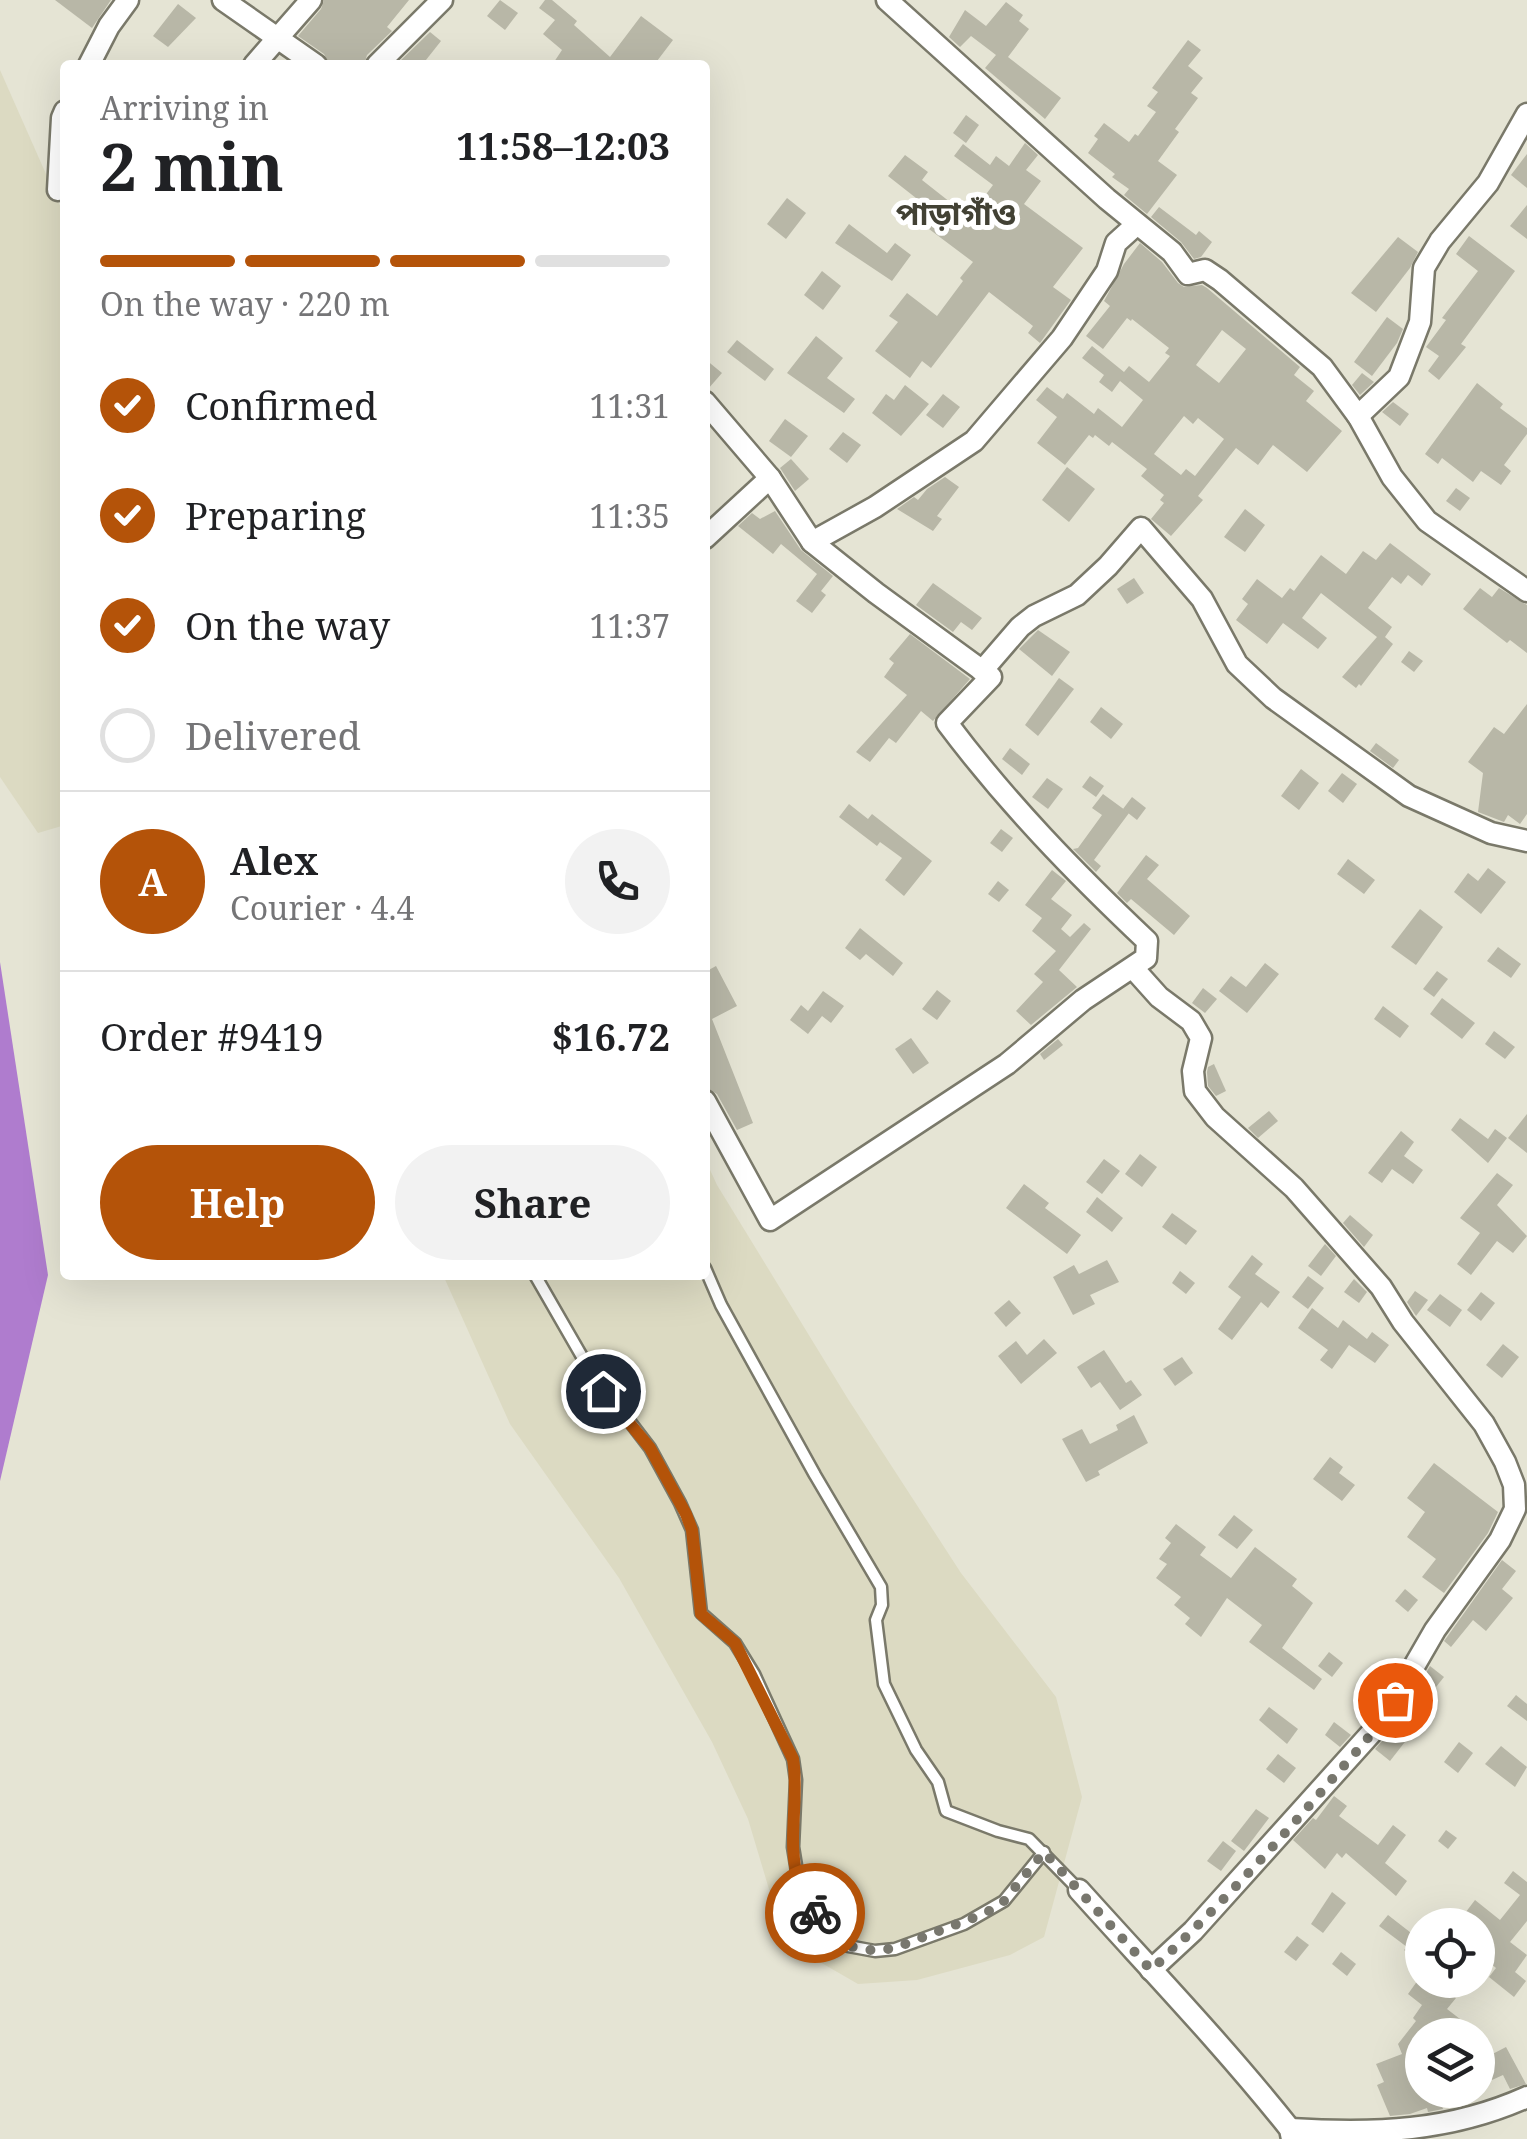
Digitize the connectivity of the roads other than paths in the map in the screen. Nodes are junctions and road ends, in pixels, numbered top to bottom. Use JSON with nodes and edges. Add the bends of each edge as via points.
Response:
{"nodes":[{"id":1,"x":128,"y":0,"type":"edge"},
{"id":2,"x":223,"y":0,"type":"edge"},
{"id":3,"x":311,"y":0,"type":"edge"},
{"id":4,"x":442,"y":0,"type":"edge"},
{"id":5,"x":887,"y":0,"type":"edge"},
{"id":6,"x":278,"y":40,"type":"junction"},
{"id":7,"x":92,"y":60,"type":"edge"},
{"id":8,"x":259,"y":60,"type":"edge"},
{"id":9,"x":308,"y":60,"type":"edge"},
{"id":10,"x":382,"y":60,"type":"edge"},
{"id":11,"x":1527,"y":114,"type":"edge"},
{"id":12,"x":60,"y":154,"type":"edge"},
{"id":13,"x":58,"y":190,"type":"dead end"},
{"id":14,"x":1137,"y":224,"type":"junction"},
{"id":15,"x":710,"y":408,"type":"edge"},
{"id":16,"x":1358,"y":416,"type":"junction"},
{"id":17,"x":770,"y":478,"type":"junction"},
{"id":18,"x":710,"y":533,"type":"edge"},
{"id":19,"x":812,"y":542,"type":"junction"},
{"id":20,"x":1527,"y":591,"type":"edge"},
{"id":21,"x":982,"y":670,"type":"junction"},
{"id":22,"x":1527,"y":841,"type":"edge"},
{"id":23,"x":1133,"y":968,"type":"junction"},
{"id":24,"x":710,"y":1110,"type":"edge"},
{"id":25,"x":538,"y":1280,"type":"edge"},
{"id":26,"x":710,"y":1280,"type":"edge"},
{"id":27,"x":1044,"y":1852,"type":"junction"},
{"id":28,"x":1079,"y":1890,"type":"joint"},
{"id":29,"x":1151,"y":1970,"type":"junction"},
{"id":30,"x":1527,"y":2097,"type":"edge"},
{"id":31,"x":1291,"y":2134,"type":"edge"}],
"edges":[{"from":1,"to":7,"type":"street"},
{"from":2,"to":6,"type":"street"},
{"from":3,"to":6,"type":"street"},
{"from":4,"to":10,"type":"street"},
{"from":5,"to":14,"type":"street"},
{"from":6,"to":8,"type":"street"},
{"from":6,"to":9,"type":"street"},
{"from":11,"to":16,"type":"street","via":[[1488,183],[1424,268],[1420,322],[1399,377]]},
{"from":12,"to":13,"type":"street"},
{"from":14,"to":16,"type":"street","via":[[1188,274],[1205,270],[1292,340]]},
{"from":14,"to":19,"type":"street","via":[[1116,244],[1107,271],[1062,338],[974,441]]},
{"from":15,"to":17,"type":"street"},
{"from":16,"to":20,"type":"street","via":[[1427,521]]},
{"from":17,"to":18,"type":"street"},
{"from":17,"to":19,"type":"street"},
{"from":19,"to":21,"type":"street"},
{"from":21,"to":22,"type":"street","via":[[1020,627],[1077,595],[1141,528],[1202,599],[1237,664],[1272,698],[1409,796],[1491,833]]},
{"from":21,"to":23,"type":"street","via":[[992,677],[947,723],[1040,837],[1147,941],[1146,958]]},
{"from":23,"to":24,"type":"street","via":[[1006,1064],[770,1220]]},
{"from":23,"to":29,"type":"street","via":[[1201,1038],[1195,1091],[1215,1117],[1294,1188],[1381,1287],[1484,1424],[1514,1485],[1515,1509],[1384,1720]]},
{"from":25,"to":27,"type":"lane","via":[[686,1514],[701,1614],[735,1643],[793,1759],[799,1884],[827,1936],[876,1951],[964,1924],[1004,1901]]},
{"from":26,"to":27,"type":"lane","via":[[881,1587],[876,1620],[884,1684],[938,1782],[946,1811],[1029,1839]]},
{"from":27,"to":28,"type":"lane"},
{"from":28,"to":29,"type":"street"},
{"from":29,"to":31,"type":"street","via":[[1213,2034]]},
{"from":30,"to":31,"type":"street","via":[[1479,2118],[1425,2127]]}]}
